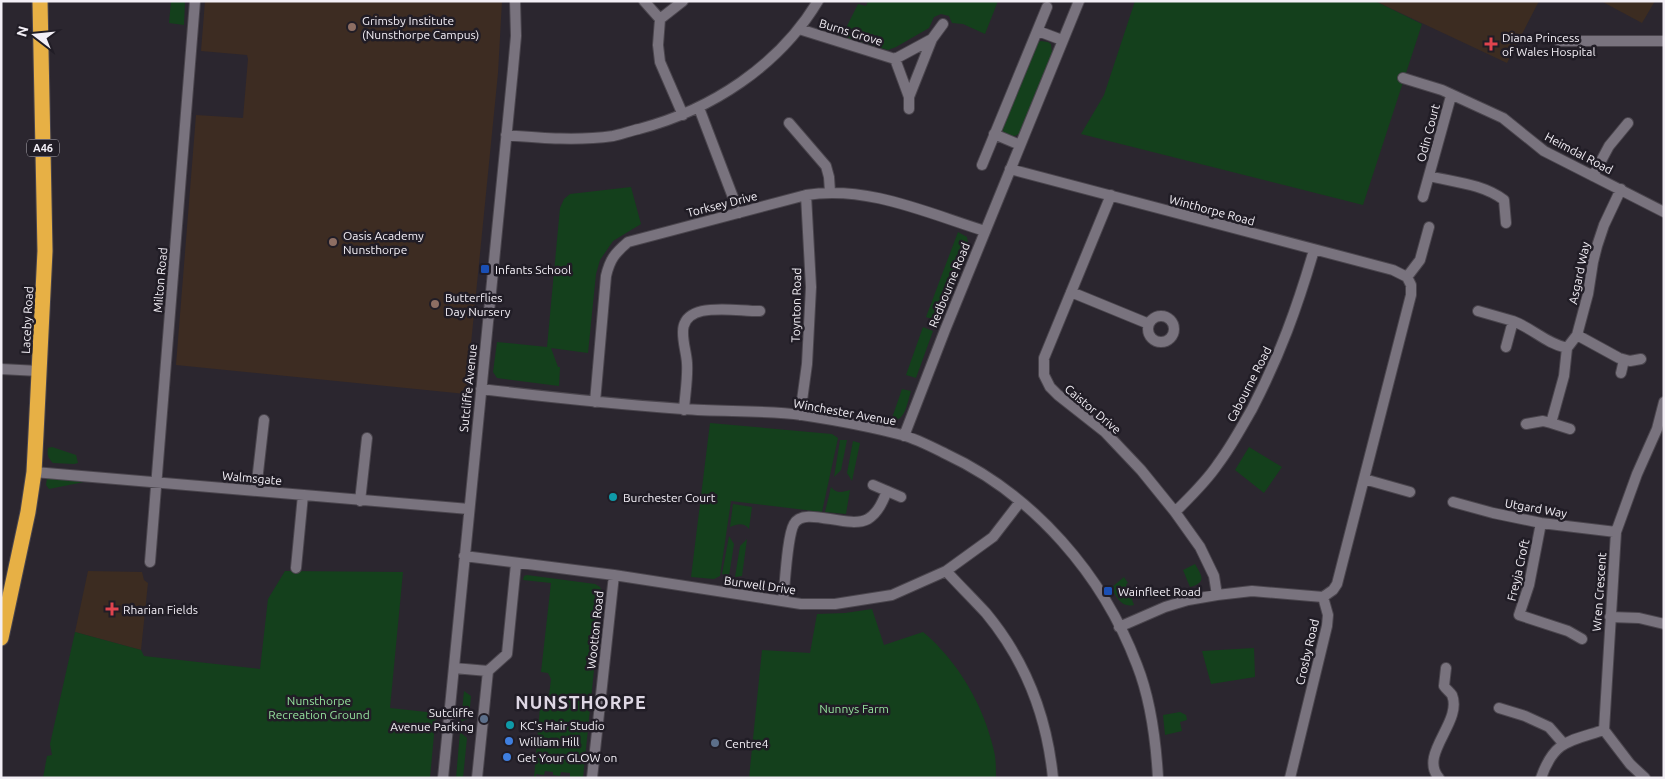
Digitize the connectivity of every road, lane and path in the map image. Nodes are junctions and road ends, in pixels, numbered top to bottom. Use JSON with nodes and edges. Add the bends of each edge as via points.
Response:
{"nodes":[{"id":1,"x":40,"y":1,"type":"edge"},
{"id":2,"x":195,"y":1,"type":"edge"},
{"id":3,"x":515,"y":1,"type":"edge"},
{"id":4,"x":644,"y":1,"type":"edge"},
{"id":5,"x":683,"y":1,"type":"edge"},
{"id":6,"x":818,"y":1,"type":"edge"},
{"id":7,"x":1079,"y":1,"type":"edge"},
{"id":8,"x":1047,"y":7,"type":"dead end"},
{"id":9,"x":660,"y":19,"type":"junction"},
{"id":10,"x":943,"y":24,"type":"dead end"},
{"id":11,"x":799,"y":29,"type":"junction"},
{"id":12,"x":1038,"y":32,"type":"junction"},
{"id":13,"x":932,"y":39,"type":"junction"},
{"id":14,"x":1062,"y":40,"type":"junction"},
{"id":15,"x":1559,"y":41,"type":"dead end"},
{"id":16,"x":1664,"y":41,"type":"edge"},
{"id":17,"x":895,"y":59,"type":"junction"},
{"id":18,"x":1404,"y":78,"type":"dead end"},
{"id":19,"x":1451,"y":96,"type":"junction"},
{"id":20,"x":909,"y":97,"type":"junction"},
{"id":21,"x":699,"y":108,"type":"junction"},
{"id":22,"x":909,"y":110,"type":"dead end"},
{"id":23,"x":683,"y":115,"type":"junction"},
{"id":24,"x":789,"y":123,"type":"dead end"},
{"id":25,"x":1628,"y":123,"type":"dead end"},
{"id":26,"x":994,"y":134,"type":"junction"},
{"id":27,"x":506,"y":135,"type":"junction"},
{"id":28,"x":1020,"y":145,"type":"junction"},
{"id":29,"x":982,"y":165,"type":"dead end"},
{"id":30,"x":1010,"y":169,"type":"junction"},
{"id":31,"x":1429,"y":176,"type":"junction"},
{"id":32,"x":1593,"y":176,"type":"junction"},
{"id":33,"x":1621,"y":190,"type":"junction"},
{"id":34,"x":830,"y":192,"type":"junction"},
{"id":35,"x":806,"y":195,"type":"junction"},
{"id":36,"x":1111,"y":195,"type":"junction"},
{"id":37,"x":1423,"y":198,"type":"dead end"},
{"id":38,"x":1664,"y":212,"type":"edge"},
{"id":39,"x":739,"y":213,"type":"junction"},
{"id":40,"x":1506,"y":222,"type":"dead end"},
{"id":41,"x":1428,"y":227,"type":"dead end"},
{"id":42,"x":985,"y":231,"type":"junction"},
{"id":43,"x":1314,"y":250,"type":"junction"},
{"id":44,"x":1407,"y":277,"type":"junction"},
{"id":45,"x":1072,"y":292,"type":"junction"},
{"id":46,"x":760,"y":311,"type":"dead end"},
{"id":47,"x":1478,"y":311,"type":"dead end"},
{"id":48,"x":1513,"y":321,"type":"junction"},
{"id":49,"x":1149,"y":324,"type":"dead end"},
{"id":50,"x":1577,"y":335,"type":"junction"},
{"id":51,"x":1506,"y":347,"type":"dead end"},
{"id":52,"x":1567,"y":348,"type":"junction"},
{"id":53,"x":1641,"y":359,"type":"dead end"},
{"id":54,"x":1624,"y":360,"type":"junction"},
{"id":55,"x":1,"y":369,"type":"edge"},
{"id":56,"x":39,"y":371,"type":"junction"},
{"id":57,"x":1621,"y":373,"type":"dead end"},
{"id":58,"x":480,"y":390,"type":"junction"},
{"id":59,"x":595,"y":402,"type":"junction"},
{"id":60,"x":1664,"y":402,"type":"edge"},
{"id":61,"x":684,"y":410,"type":"junction"},
{"id":62,"x":800,"y":415,"type":"junction"},
{"id":63,"x":264,"y":420,"type":"dead end"},
{"id":64,"x":1551,"y":423,"type":"junction"},
{"id":65,"x":1526,"y":424,"type":"dead end"},
{"id":66,"x":1570,"y":429,"type":"dead end"},
{"id":67,"x":904,"y":436,"type":"junction"},
{"id":68,"x":367,"y":438,"type":"dead end"},
{"id":69,"x":34,"y":472,"type":"junction"},
{"id":70,"x":1364,"y":479,"type":"junction"},
{"id":71,"x":156,"y":482,"type":"junction"},
{"id":72,"x":873,"y":485,"type":"dead end"},
{"id":73,"x":256,"y":490,"type":"junction"},
{"id":74,"x":887,"y":491,"type":"junction"},
{"id":75,"x":1410,"y":492,"type":"dead end"},
{"id":76,"x":303,"y":495,"type":"junction"},
{"id":77,"x":901,"y":497,"type":"dead end"},
{"id":78,"x":360,"y":501,"type":"junction"},
{"id":79,"x":1020,"y":502,"type":"junction"},
{"id":80,"x":1453,"y":502,"type":"dead end"},
{"id":81,"x":468,"y":510,"type":"junction"},
{"id":82,"x":1174,"y":512,"type":"junction"},
{"id":83,"x":1541,"y":524,"type":"junction"},
{"id":84,"x":1616,"y":532,"type":"junction"},
{"id":85,"x":464,"y":556,"type":"junction"},
{"id":86,"x":150,"y":562,"type":"dead end"},
{"id":87,"x":516,"y":564,"type":"junction"},
{"id":88,"x":296,"y":568,"type":"dead end"},
{"id":89,"x":946,"y":571,"type":"junction"},
{"id":90,"x":614,"y":575,"type":"junction"},
{"id":91,"x":1217,"y":594,"type":"junction"},
{"id":92,"x":1323,"y":597,"type":"junction"},
{"id":93,"x":783,"y":601,"type":"junction"},
{"id":94,"x":1610,"y":617,"type":"junction"},
{"id":95,"x":1664,"y":624,"type":"edge"},
{"id":96,"x":1120,"y":627,"type":"junction"},
{"id":97,"x":1,"y":638,"type":"edge"},
{"id":98,"x":1582,"y":639,"type":"dead end"},
{"id":99,"x":454,"y":668,"type":"junction"},
{"id":100,"x":1446,"y":668,"type":"dead end"},
{"id":101,"x":488,"y":671,"type":"junction"},
{"id":102,"x":1499,"y":708,"type":"dead end"},
{"id":103,"x":1604,"y":730,"type":"junction"},
{"id":104,"x":1563,"y":743,"type":"junction"},
{"id":105,"x":443,"y":778,"type":"edge"},
{"id":106,"x":477,"y":778,"type":"edge"},
{"id":107,"x":592,"y":778,"type":"edge"},
{"id":108,"x":1053,"y":778,"type":"edge"},
{"id":109,"x":1158,"y":778,"type":"edge"},
{"id":110,"x":1290,"y":778,"type":"edge"},
{"id":111,"x":1439,"y":778,"type":"edge"},
{"id":112,"x":1541,"y":778,"type":"edge"},
{"id":113,"x":1645,"y":778,"type":"edge"}],
"edges":[{"from":1,"to":56,"type":"highway","name":"Laceby Road","number":"A46","via":[[45,251]]},
{"from":2,"to":71,"type":"street","name":"Milton Road"},
{"from":3,"to":27,"type":"street","name":"Sutcliffe Avenue","via":[[516,36]]},
{"from":4,"to":9,"type":"street"},
{"from":5,"to":9,"type":"street"},
{"from":6,"to":11,"type":"street"},
{"from":7,"to":14,"type":"street","name":"Redbourne Road"},
{"from":8,"to":12,"type":"street"},
{"from":9,"to":23,"type":"street","via":[[660,62]]},
{"from":10,"to":13,"type":"street","name":"Burns Grove"},
{"from":11,"to":17,"type":"street","name":"Burns Grove"},
{"from":11,"to":21,"type":"street","via":[[748,78]]},
{"from":12,"to":14,"type":"street"},
{"from":12,"to":26,"type":"street"},
{"from":13,"to":17,"type":"street","name":"Burns Grove"},
{"from":13,"to":20,"type":"street","name":"Burns Grove"},
{"from":14,"to":28,"type":"street","name":"Redbourne Road"},
{"from":15,"to":16,"type":"street"},
{"from":17,"to":20,"type":"street","name":"Burns Grove"},
{"from":18,"to":19,"type":"street","name":"Heimdal Road"},
{"from":19,"to":31,"type":"street","name":"Odin Court"},
{"from":19,"to":32,"type":"street","name":"Heimdal Road","via":[[1503,118],[1544,151]]},
{"from":20,"to":22,"type":"street","name":"Burns Grove"},
{"from":21,"to":23,"type":"street"},
{"from":21,"to":39,"type":"street"},
{"from":23,"to":27,"type":"street","via":[[614,136],[575,139]]},
{"from":24,"to":34,"type":"street","via":[[826,166]]},
{"from":25,"to":32,"type":"street","via":[[1609,146]]},
{"from":26,"to":28,"type":"street"},
{"from":26,"to":29,"type":"street"},
{"from":27,"to":58,"type":"street","name":"Sutcliffe Avenue"},
{"from":28,"to":30,"type":"street","name":"Redbourne Road"},
{"from":30,"to":36,"type":"street","name":"Winthorpe Road"},
{"from":30,"to":42,"type":"street","name":"Redbourne Road"},
{"from":31,"to":37,"type":"street","name":"Odin Court"},
{"from":31,"to":40,"type":"street","name":"Odin Court","via":[[1481,187],[1496,194],[1504,200]]},
{"from":32,"to":33,"type":"street","name":"Heimdal Road"},
{"from":33,"to":38,"type":"street","name":"Heimdal Road"},
{"from":33,"to":50,"type":"street","name":"Asgard Way","via":[[1604,225],[1592,262],[1588,294]]},
{"from":34,"to":35,"type":"street","name":"Torksey Drive"},
{"from":34,"to":42,"type":"street","name":"Torksey Drive","via":[[884,198]]},
{"from":35,"to":39,"type":"street","name":"Torksey Drive"},
{"from":35,"to":62,"type":"street","name":"Toynton Road","via":[[811,287],[807,364]]},
{"from":36,"to":43,"type":"street","name":"Winthorpe Road"},
{"from":36,"to":45,"type":"street","name":"Caistor Drive"},
{"from":39,"to":59,"type":"street","name":"Torksey Drive","via":[[646,236],[628,242],[616,252],[606,276]]},
{"from":41,"to":44,"type":"street","via":[[1420,260]]},
{"from":42,"to":67,"type":"street","name":"Redbourne Road"},
{"from":43,"to":44,"type":"street","name":"Winthorpe Road","via":[[1393,270]]},
{"from":43,"to":82,"type":"street","name":"Cabourne Road","via":[[1286,338],[1243,425],[1218,465]]},
{"from":44,"to":70,"type":"street","via":[[1411,295]]},
{"from":45,"to":49,"type":"street"},
{"from":45,"to":82,"type":"street","name":"Caistor Drive","via":[[1044,358],[1046,381],[1058,395],[1105,432]]},
{"from":46,"to":61,"type":"street","via":[[701,311],[685,323],[681,334],[687,363]]},
{"from":47,"to":48,"type":"street"},
{"from":48,"to":51,"type":"street"},
{"from":48,"to":52,"type":"street","via":[[1526,326],[1549,343]]},
{"from":50,"to":52,"type":"street","name":"Asgard Way"},
{"from":50,"to":54,"type":"street"},
{"from":52,"to":64,"type":"street","via":[[1564,376]]},
{"from":53,"to":54,"type":"street"},
{"from":54,"to":57,"type":"street"},
{"from":55,"to":56,"type":"street"},
{"from":56,"to":69,"type":"highway","name":"Laceby Road","number":"A46"},
{"from":58,"to":59,"type":"street","name":"Winchester Avenue"},
{"from":58,"to":81,"type":"street","name":"Sutcliffe Avenue"},
{"from":59,"to":61,"type":"street","name":"Winchester Avenue"},
{"from":60,"to":84,"type":"street","name":"Wren Crescent","via":[[1657,429]]},
{"from":61,"to":62,"type":"street","name":"Winchester Avenue"},
{"from":62,"to":67,"type":"street","name":"Winchester Avenue"},
{"from":63,"to":73,"type":"street"},
{"from":64,"to":65,"type":"street"},
{"from":64,"to":66,"type":"street"},
{"from":67,"to":79,"type":"street","name":"Winchester Avenue","via":[[960,460]]},
{"from":68,"to":78,"type":"street"},
{"from":69,"to":71,"type":"street","name":"Walmsgate"},
{"from":69,"to":97,"type":"highway","name":"Laceby Road","number":"A46"},
{"from":70,"to":75,"type":"street"},
{"from":70,"to":92,"type":"street","via":[[1337,584]]},
{"from":71,"to":73,"type":"street","name":"Walmsgate"},
{"from":71,"to":86,"type":"street","name":"Milton Road"},
{"from":72,"to":74,"type":"street"},
{"from":73,"to":76,"type":"street","name":"Walmsgate"},
{"from":74,"to":77,"type":"street"},
{"from":74,"to":93,"type":"street","via":[[878,510],[867,520],[845,522],[809,516],[797,520],[792,531]]},
{"from":76,"to":78,"type":"street","name":"Walmsgate"},
{"from":76,"to":88,"type":"street"},
{"from":78,"to":81,"type":"street","name":"Walmsgate"},
{"from":79,"to":89,"type":"street","name":"Burwell Drive","via":[[993,536]]},
{"from":79,"to":96,"type":"street","name":"Winchester Avenue","via":[[1078,559]]},
{"from":80,"to":83,"type":"street","name":"Utgard Way"},
{"from":81,"to":85,"type":"street","name":"Sutcliffe Avenue"},
{"from":82,"to":91,"type":"street","name":"Caistor Drive","via":[[1200,547],[1214,576]]},
{"from":83,"to":84,"type":"street","name":"Utgard Way"},
{"from":83,"to":98,"type":"street","name":"Freyja Croft","via":[[1520,615]]},
{"from":84,"to":94,"type":"street","name":"Wren Crescent"},
{"from":85,"to":87,"type":"street","name":"Burwell Drive"},
{"from":85,"to":99,"type":"street","name":"Sutcliffe Avenue"},
{"from":87,"to":90,"type":"street","name":"Burwell Drive"},
{"from":87,"to":101,"type":"street","via":[[506,654]]},
{"from":89,"to":93,"type":"street","name":"Burwell Drive","via":[[892,595],[834,604]]},
{"from":89,"to":108,"type":"street","via":[[991,620],[1010,646],[1029,682],[1043,721]]},
{"from":90,"to":93,"type":"street","name":"Burwell Drive"},
{"from":90,"to":107,"type":"street","name":"Wootton Road"},
{"from":91,"to":92,"type":"street","via":[[1252,592]]},
{"from":91,"to":96,"type":"street","via":[[1165,608]]},
{"from":92,"to":110,"type":"street","name":"Crosby Road","via":[[1327,626]]},
{"from":94,"to":95,"type":"street","via":[[1639,618]]},
{"from":94,"to":103,"type":"street","name":"Wren Crescent"},
{"from":96,"to":109,"type":"street","name":"Winchester Avenue","via":[[1138,666],[1148,703]]},
{"from":99,"to":101,"type":"street"},
{"from":99,"to":105,"type":"street","name":"Sutcliffe Avenue"},
{"from":100,"to":111,"type":"street","via":[[1444,686],[1452,696],[1453,704],[1433,761],[1433,770]]},
{"from":101,"to":106,"type":"street"},
{"from":102,"to":104,"type":"street","via":[[1549,727]]},
{"from":103,"to":104,"type":"street"},
{"from":103,"to":113,"type":"street"},
{"from":104,"to":112,"type":"street","via":[[1547,760]]}]}
